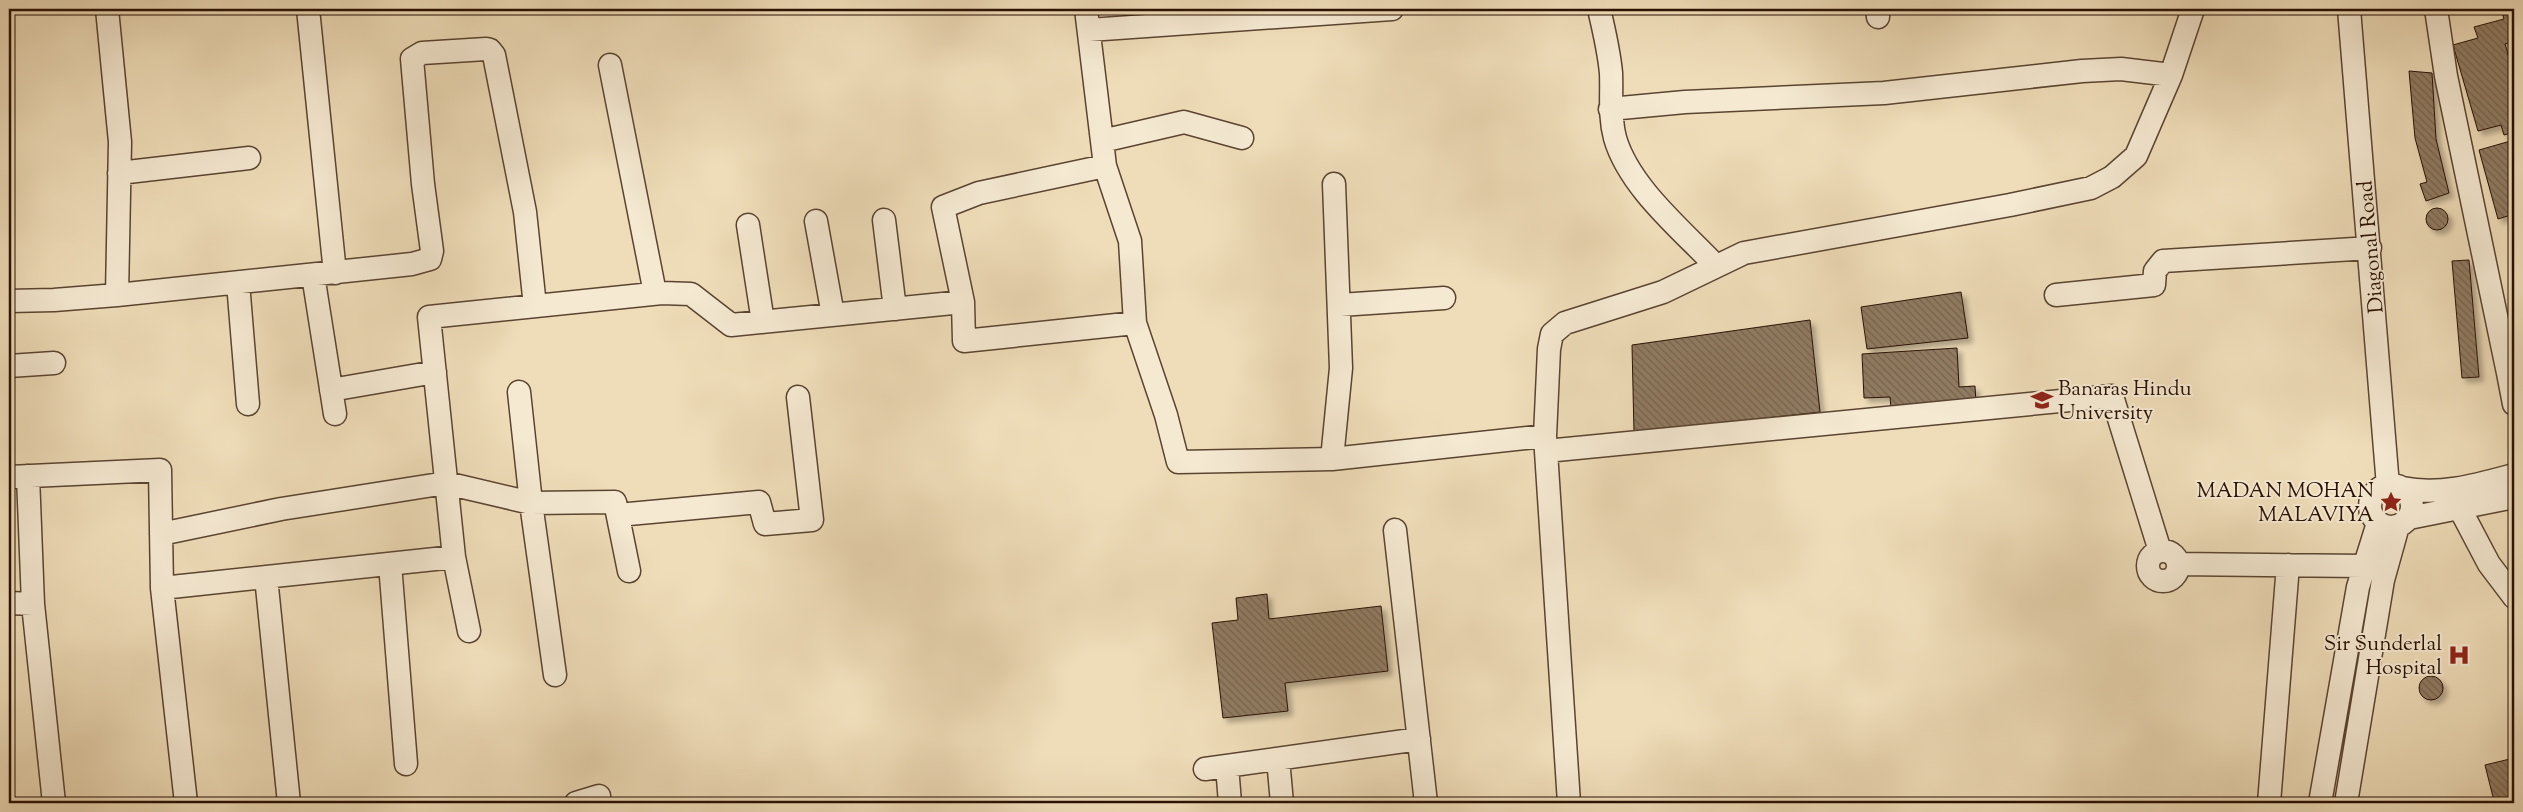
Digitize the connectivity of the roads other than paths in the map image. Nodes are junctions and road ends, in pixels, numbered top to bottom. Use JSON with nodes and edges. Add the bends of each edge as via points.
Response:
{"nodes":[{"id":1,"x":107,"y":9,"type":"edge"},
{"id":2,"x":308,"y":9,"type":"edge"},
{"id":3,"x":1392,"y":9,"type":"edge"},
{"id":4,"x":1599,"y":9,"type":"edge"},
{"id":5,"x":2193,"y":9,"type":"edge"},
{"id":6,"x":2349,"y":9,"type":"edge"},
{"id":7,"x":2436,"y":9,"type":"edge"},
{"id":8,"x":1250,"y":14,"type":"edge"},
{"id":9,"x":1088,"y":19,"type":"edge"},
{"id":10,"x":610,"y":65,"type":"dead end"},
{"id":11,"x":2171,"y":75,"type":"junction"},
{"id":12,"x":1610,"y":109,"type":"junction"},
{"id":13,"x":1242,"y":138,"type":"dead end"},
{"id":14,"x":1102,"y":141,"type":"junction"},
{"id":15,"x":249,"y":158,"type":"dead end"},
{"id":16,"x":1105,"y":166,"type":"junction"},
{"id":17,"x":119,"y":173,"type":"junction"},
{"id":18,"x":1334,"y":184,"type":"dead end"},
{"id":19,"x":884,"y":220,"type":"dead end"},
{"id":20,"x":816,"y":221,"type":"dead end"},
{"id":21,"x":748,"y":225,"type":"dead end"},
{"id":22,"x":2370,"y":248,"type":"junction"},
{"id":23,"x":1716,"y":266,"type":"junction"},
{"id":24,"x":335,"y":272,"type":"junction"},
{"id":25,"x":312,"y":275,"type":"junction"},
{"id":26,"x":238,"y":283,"type":"junction"},
{"id":27,"x":655,"y":293,"type":"junction"},
{"id":28,"x":117,"y":295,"type":"junction"},
{"id":29,"x":2056,"y":296,"type":"dead end"},
{"id":30,"x":1444,"y":298,"type":"dead end"},
{"id":31,"x":9,"y":301,"type":"edge"},
{"id":32,"x":963,"y":302,"type":"junction"},
{"id":33,"x":1340,"y":305,"type":"junction"},
{"id":34,"x":535,"y":306,"type":"junction"},
{"id":35,"x":895,"y":309,"type":"junction"},
{"id":36,"x":833,"y":315,"type":"junction"},
{"id":37,"x":763,"y":322,"type":"junction"},
{"id":38,"x":1135,"y":323,"type":"junction"},
{"id":39,"x":54,"y":364,"type":"dead end"},
{"id":40,"x":9,"y":366,"type":"edge"},
{"id":41,"x":435,"y":372,"type":"junction"},
{"id":42,"x":2511,"y":372,"type":"edge"},
{"id":43,"x":331,"y":390,"type":"junction"},
{"id":44,"x":520,"y":392,"type":"dead end"},
{"id":45,"x":798,"y":397,"type":"dead end"},
{"id":46,"x":248,"y":404,"type":"dead end"},
{"id":47,"x":2514,"y":404,"type":"edge"},
{"id":48,"x":335,"y":414,"type":"dead end"},
{"id":49,"x":1545,"y":443,"type":"junction"},
{"id":50,"x":1332,"y":459,"type":"junction"},
{"id":51,"x":2514,"y":475,"type":"edge"},
{"id":52,"x":18,"y":476,"type":"edge"},
{"id":53,"x":446,"y":483,"type":"junction"},
{"id":54,"x":2395,"y":487,"type":"junction"},
{"id":55,"x":2514,"y":497,"type":"edge"},
{"id":56,"x":2455,"y":500,"type":"junction"},
{"id":57,"x":531,"y":503,"type":"junction"},
{"id":58,"x":618,"y":515,"type":"junction"},
{"id":59,"x":2395,"y":522,"type":"junction"},
{"id":60,"x":1395,"y":530,"type":"dead end"},
{"id":61,"x":161,"y":534,"type":"junction"},
{"id":62,"x":454,"y":557,"type":"junction"},
{"id":63,"x":390,"y":564,"type":"junction"},
{"id":64,"x":2288,"y":565,"type":"junction"},
{"id":65,"x":2365,"y":566,"type":"junction"},
{"id":66,"x":629,"y":571,"type":"dead end"},
{"id":67,"x":266,"y":577,"type":"junction"},
{"id":68,"x":162,"y":588,"type":"junction"},
{"id":69,"x":2514,"y":598,"type":"edge"},
{"id":70,"x":9,"y":603,"type":"edge"},
{"id":71,"x":33,"y":604,"type":"junction"},
{"id":72,"x":469,"y":630,"type":"dead end"},
{"id":73,"x":555,"y":675,"type":"dead end"},
{"id":74,"x":1419,"y":739,"type":"junction"},
{"id":75,"x":1278,"y":759,"type":"junction"},
{"id":76,"x":406,"y":764,"type":"dead end"},
{"id":77,"x":1227,"y":766,"type":"junction"},
{"id":78,"x":1204,"y":769,"type":"dead end"},
{"id":79,"x":599,"y":796,"type":"dead end"},
{"id":80,"x":54,"y":803,"type":"edge"},
{"id":81,"x":186,"y":803,"type":"edge"},
{"id":82,"x":289,"y":803,"type":"edge"},
{"id":83,"x":576,"y":803,"type":"edge"},
{"id":84,"x":1230,"y":803,"type":"edge"},
{"id":85,"x":1282,"y":803,"type":"edge"},
{"id":86,"x":1426,"y":803,"type":"edge"},
{"id":87,"x":1569,"y":803,"type":"edge"},
{"id":88,"x":2269,"y":803,"type":"edge"},
{"id":89,"x":2320,"y":803,"type":"edge"},
{"id":90,"x":2346,"y":803,"type":"edge"}],
"edges":[{"from":1,"to":17,"type":"street","via":[[120,142]]},
{"from":2,"to":24,"type":"street"},
{"from":3,"to":8,"type":"street"},
{"from":4,"to":12,"type":"street","via":[[1611,75]]},
{"from":5,"to":11,"type":"street"},
{"from":6,"to":22,"type":"street","name":"Diagonal Road"},
{"from":7,"to":42,"type":"street","via":[[2446,76]]},
{"from":8,"to":9,"type":"street"},
{"from":9,"to":14,"type":"street"},
{"from":10,"to":27,"type":"street"},
{"from":11,"to":12,"type":"street","via":[[2121,70],[2082,71],[1884,93],[1685,102]]},
{"from":11,"to":23,"type":"street","via":[[2136,156],[2112,177],[2091,188],[1744,253]]},
{"from":12,"to":23,"type":"street","via":[[1622,157],[1639,185]]},
{"from":13,"to":14,"type":"street","via":[[1184,122]]},
{"from":14,"to":16,"type":"street"},
{"from":15,"to":17,"type":"street"},
{"from":16,"to":32,"type":"street","via":[[979,193],[943,207]]},
{"from":16,"to":38,"type":"street","via":[[1130,241]]},
{"from":17,"to":28,"type":"street"},
{"from":18,"to":33,"type":"street"},
{"from":19,"to":35,"type":"street"},
{"from":20,"to":36,"type":"street"},
{"from":21,"to":37,"type":"street"},
{"from":22,"to":29,"type":"street","via":[[2163,262],[2155,271],[2154,285]]},
{"from":22,"to":54,"type":"street","name":"Diagonal Road"},
{"from":23,"to":49,"type":"street","via":[[1663,292],[1565,323],[1552,334]]},
{"from":24,"to":25,"type":"street"},
{"from":24,"to":34,"type":"street","via":[[412,264],[430,259],[432,251],[412,59],[422,53],[486,49],[494,55],[525,212]]},
{"from":25,"to":26,"type":"street"},
{"from":25,"to":43,"type":"street"},
{"from":26,"to":28,"type":"street"},
{"from":26,"to":46,"type":"street"},
{"from":27,"to":34,"type":"street"},
{"from":27,"to":37,"type":"street","via":[[691,294],[731,325]]},
{"from":28,"to":31,"type":"street"},
{"from":30,"to":33,"type":"street"},
{"from":32,"to":35,"type":"street"},
{"from":32,"to":38,"type":"street","via":[[964,341]]},
{"from":33,"to":50,"type":"street","via":[[1341,368]]},
{"from":34,"to":41,"type":"street","via":[[429,317]]},
{"from":35,"to":36,"type":"street"},
{"from":36,"to":37,"type":"street"},
{"from":38,"to":50,"type":"street","via":[[1178,462]]},
{"from":39,"to":40,"type":"street"},
{"from":41,"to":43,"type":"street"},
{"from":41,"to":53,"type":"street"},
{"from":42,"to":47,"type":"street"},
{"from":43,"to":48,"type":"street"},
{"from":44,"to":57,"type":"street"},
{"from":45,"to":58,"type":"street","via":[[812,520],[765,524],[759,502]]},
{"from":49,"to":50,"type":"street"},
{"from":49,"to":64,"type":"street","via":[[2112,396],[2160,552],[2169,553],[2178,564]]},
{"from":49,"to":87,"type":"street"},
{"from":51,"to":56,"type":"street"},
{"from":52,"to":61,"type":"street","via":[[160,470]]},
{"from":52,"to":71,"type":"street"},
{"from":53,"to":57,"type":"street"},
{"from":53,"to":61,"type":"street","via":[[281,509]]},
{"from":53,"to":62,"type":"street"},
{"from":54,"to":56,"type":"street"},
{"from":54,"to":59,"type":"street","via":[[2408,494],[2412,502]]},
{"from":54,"to":59,"type":"street","via":[[2376,492],[2371,511]]},
{"from":55,"to":56,"type":"street"},
{"from":56,"to":59,"type":"street"},
{"from":56,"to":69,"type":"street","via":[[2489,564]]},
{"from":57,"to":58,"type":"street","via":[[615,502]]},
{"from":57,"to":73,"type":"street"},
{"from":58,"to":66,"type":"street"},
{"from":59,"to":65,"type":"street"},
{"from":59,"to":90,"type":"street"},
{"from":60,"to":74,"type":"street"},
{"from":61,"to":68,"type":"street"},
{"from":62,"to":63,"type":"street"},
{"from":62,"to":72,"type":"street"},
{"from":63,"to":67,"type":"street"},
{"from":63,"to":76,"type":"street"},
{"from":64,"to":65,"type":"street"},
{"from":64,"to":88,"type":"street"},
{"from":65,"to":89,"type":"street","via":[[2358,587]]},
{"from":67,"to":68,"type":"street"},
{"from":67,"to":82,"type":"street"},
{"from":68,"to":81,"type":"street"},
{"from":70,"to":71,"type":"street"},
{"from":71,"to":80,"type":"street"},
{"from":74,"to":75,"type":"street"},
{"from":74,"to":86,"type":"street"},
{"from":75,"to":77,"type":"street"},
{"from":75,"to":85,"type":"street"},
{"from":77,"to":78,"type":"street"},
{"from":77,"to":84,"type":"street"},
{"from":79,"to":83,"type":"street"}]}
